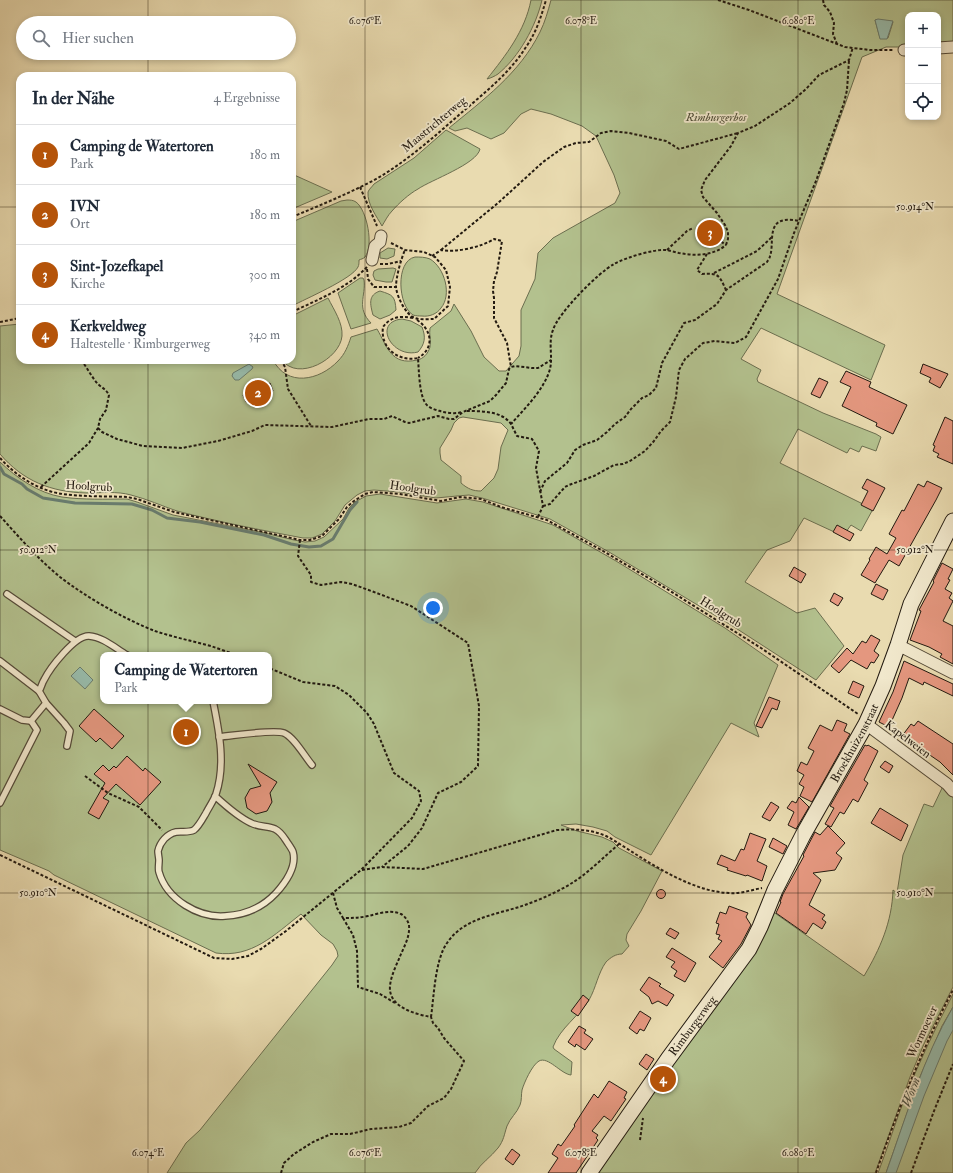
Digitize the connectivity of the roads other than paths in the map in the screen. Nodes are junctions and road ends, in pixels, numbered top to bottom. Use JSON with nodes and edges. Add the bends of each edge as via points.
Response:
{"nodes":[{"id":1,"x":953,"y":46,"type":"edge"},
{"id":2,"x":941,"y":48,"type":"edge"},
{"id":3,"x":381,"y":236,"type":"road end"},
{"id":4,"x":370,"y":264,"type":"road end"},
{"id":5,"x":953,"y":521,"type":"edge"},
{"id":6,"x":7,"y":594,"type":"dead end"},
{"id":7,"x":75,"y":641,"type":"junction"},
{"id":8,"x":898,"y":645,"type":"junction"},
{"id":9,"x":122,"y":652,"type":"edge"},
{"id":10,"x":0,"y":661,"type":"edge"},
{"id":11,"x":953,"y":673,"type":"edge"},
{"id":12,"x":39,"y":691,"type":"junction"},
{"id":13,"x":46,"y":704,"type":"junction"},
{"id":14,"x":214,"y":704,"type":"edge"},
{"id":15,"x":0,"y":709,"type":"edge"},
{"id":16,"x":31,"y":721,"type":"junction"},
{"id":17,"x":866,"y":724,"type":"junction"},
{"id":18,"x":219,"y":737,"type":"junction"},
{"id":19,"x":67,"y":746,"type":"dead end"},
{"id":20,"x":312,"y":765,"type":"dead end"},
{"id":21,"x":953,"y":791,"type":"edge"},
{"id":22,"x":215,"y":796,"type":"junction"},
{"id":23,"x":0,"y":803,"type":"edge"},
{"id":24,"x":743,"y":959,"type":"joint"},
{"id":25,"x":589,"y":1173,"type":"edge"}],
"edges":[{"from":1,"to":2,"type":"street"},
{"from":3,"to":4,"type":"street"},
{"from":5,"to":8,"type":"street","name":"Broekhuizenstraat","via":[[911,604]]},
{"from":6,"to":7,"type":"lane"},
{"from":7,"to":9,"type":"lane","via":[[87,636],[99,638]]},
{"from":7,"to":12,"type":"lane","via":[[44,680]]},
{"from":8,"to":11,"type":"street"},
{"from":8,"to":17,"type":"street","name":"Broekhuizenstraat"},
{"from":10,"to":12,"type":"lane"},
{"from":12,"to":13,"type":"lane"},
{"from":13,"to":16,"type":"lane"},
{"from":13,"to":19,"type":"lane","via":[[70,731]]},
{"from":14,"to":18,"type":"lane"},
{"from":15,"to":16,"type":"lane","via":[[22,720]]},
{"from":16,"to":23,"type":"lane","via":[[37,730]]},
{"from":17,"to":21,"type":"street","name":"Kapelweien"},
{"from":17,"to":24,"type":"street","name":"Broekhuizenstraat","via":[[803,835]]},
{"from":18,"to":20,"type":"lane","via":[[284,733]]},
{"from":18,"to":22,"type":"lane","via":[[221,769]]},
{"from":22,"to":22,"type":"lane","via":[[248,821],[282,833],[293,852],[293,863],[286,880],[275,894],[264,904],[234,916],[201,914],[186,906],[174,896],[159,872],[158,851],[167,835],[193,830],[200,823]]},
{"from":24,"to":25,"type":"street","name":"Rimburgerweg","via":[[664,1065]]}]}
